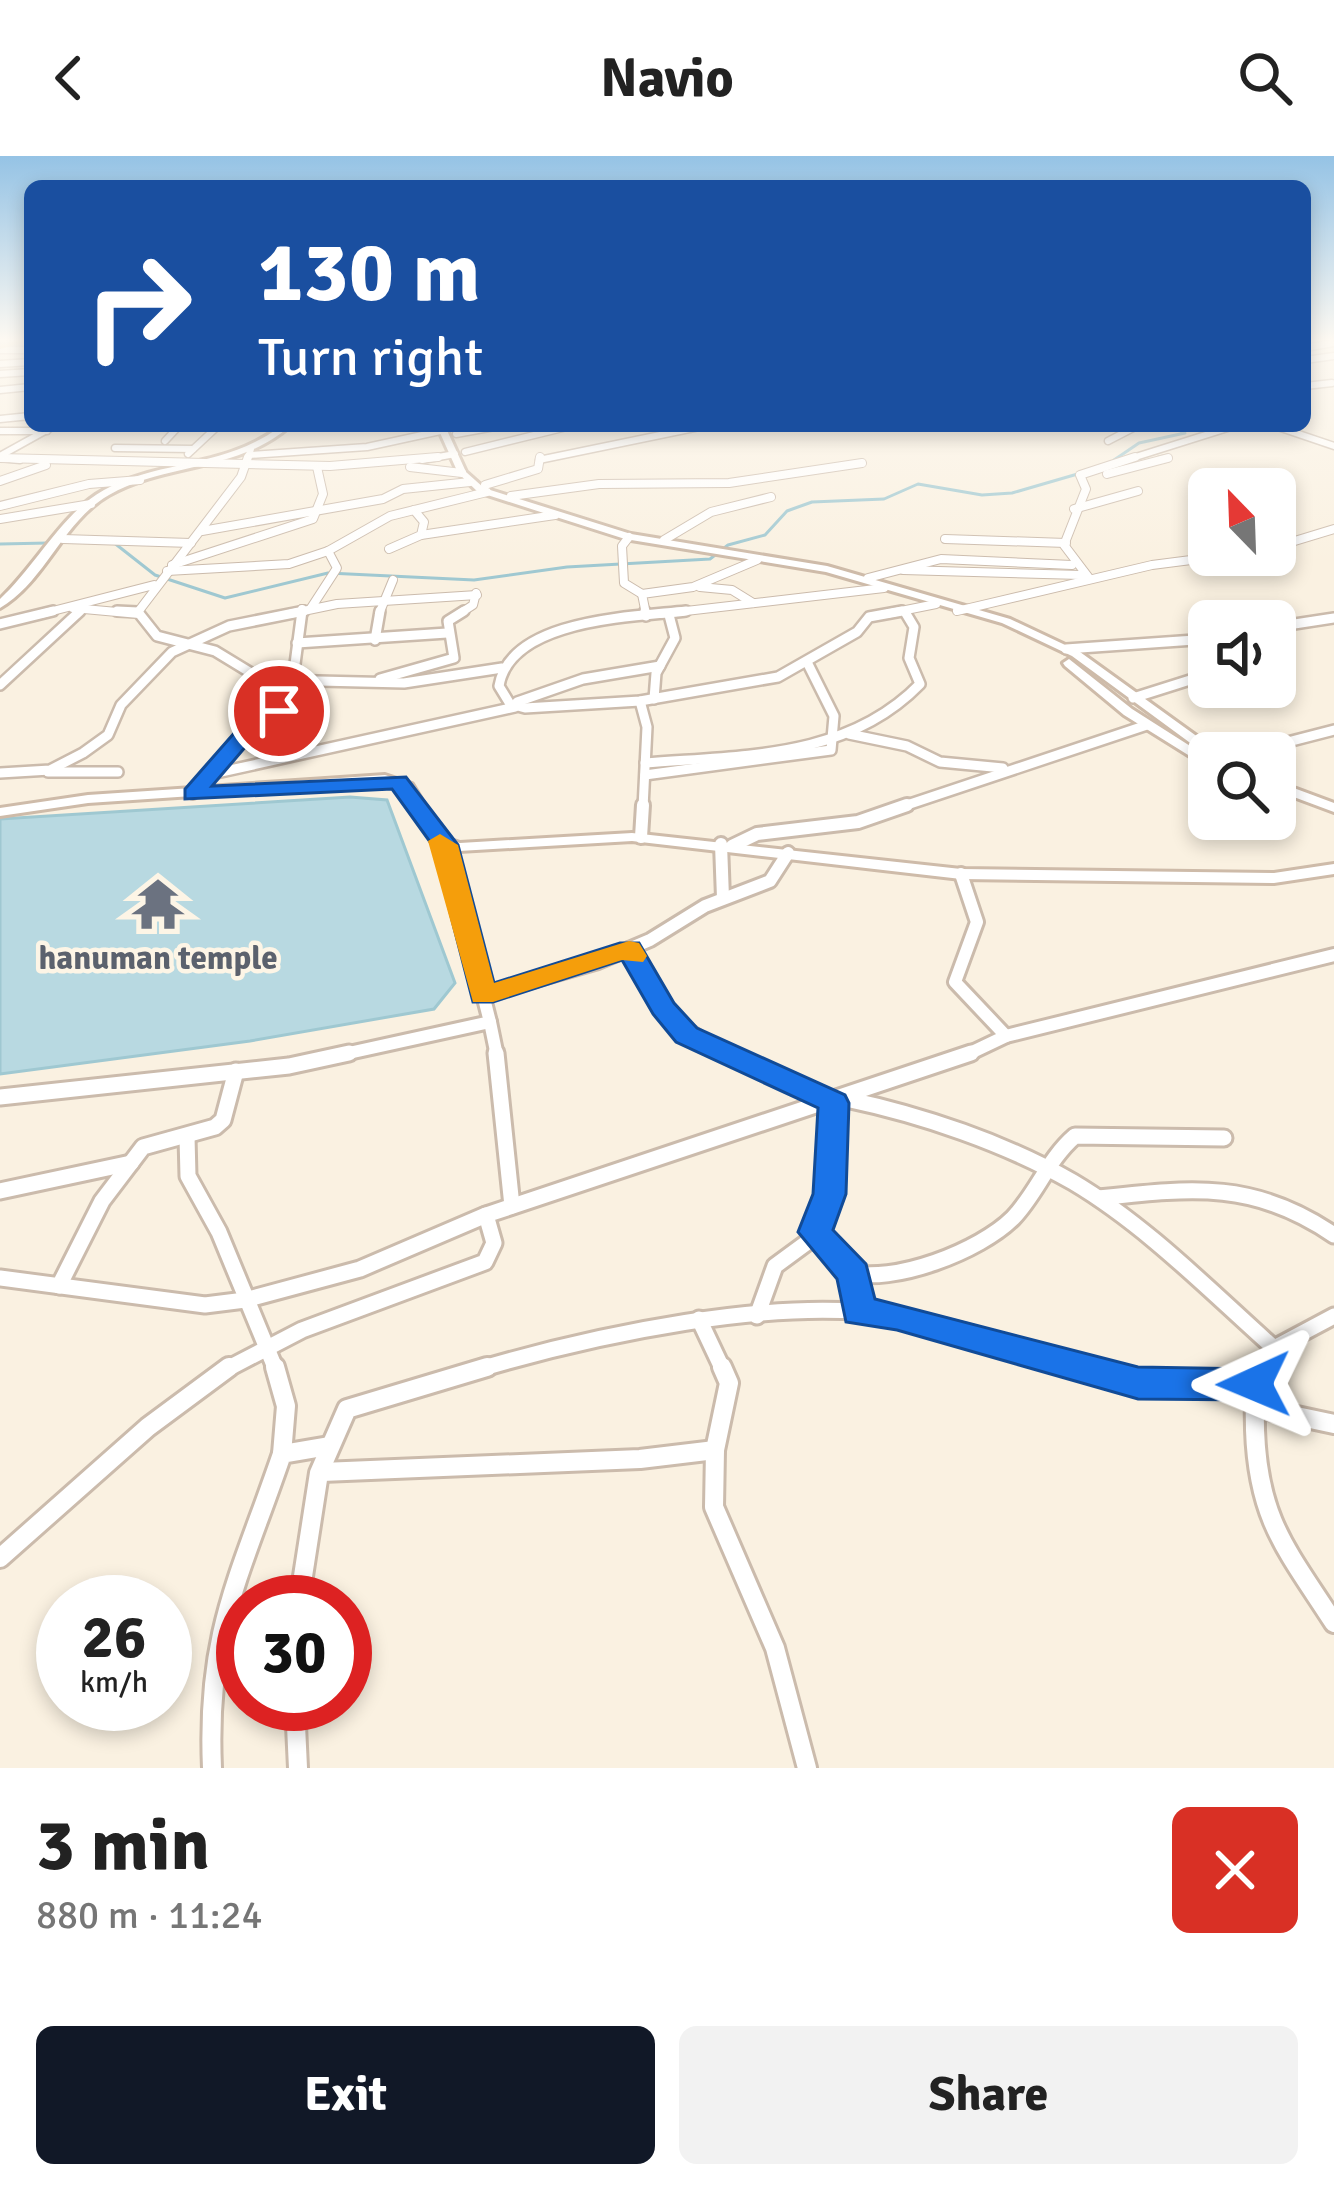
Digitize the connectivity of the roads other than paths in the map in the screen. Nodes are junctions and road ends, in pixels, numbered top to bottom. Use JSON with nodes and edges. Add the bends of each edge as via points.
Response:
{"nodes":[{"id":1,"x":44,"y":432,"type":"edge"},
{"id":2,"x":174,"y":432,"type":"edge"},
{"id":3,"x":211,"y":432,"type":"edge"},
{"id":4,"x":279,"y":432,"type":"edge"},
{"id":5,"x":434,"y":432,"type":"edge"},
{"id":6,"x":450,"y":432,"type":"edge"},
{"id":7,"x":546,"y":432,"type":"edge"},
{"id":8,"x":661,"y":432,"type":"edge"},
{"id":9,"x":668,"y":432,"type":"edge"},
{"id":10,"x":1124,"y":432,"type":"edge"},
{"id":11,"x":1214,"y":432,"type":"edge"},
{"id":12,"x":1293,"y":432,"type":"edge"},
{"id":13,"x":1108,"y":440,"type":"dead end"},
{"id":14,"x":128,"y":441,"type":"dead end"},
{"id":15,"x":165,"y":442,"type":"junction"},
{"id":16,"x":651,"y":443,"type":"dead end"},
{"id":17,"x":196,"y":446,"type":"junction"},
{"id":18,"x":1334,"y":446,"type":"edge"},
{"id":19,"x":116,"y":448,"type":"dead end"},
{"id":20,"x":460,"y":453,"type":"junction"},
{"id":21,"x":249,"y":456,"type":"junction"},
{"id":22,"x":0,"y":457,"type":"edge"},
{"id":23,"x":1168,"y":458,"type":"dead end"},
{"id":24,"x":178,"y":463,"type":"junction"},
{"id":25,"x":208,"y":463,"type":"junction"},
{"id":26,"x":862,"y":463,"type":"dead end"},
{"id":27,"x":46,"y":465,"type":"junction"},
{"id":28,"x":403,"y":466,"type":"junction"},
{"id":29,"x":317,"y":467,"type":"junction"},
{"id":30,"x":466,"y":477,"type":"junction"},
{"id":31,"x":1082,"y":480,"type":"junction"},
{"id":32,"x":0,"y":481,"type":"edge"},
{"id":33,"x":141,"y":481,"type":"junction"},
{"id":34,"x":486,"y":489,"type":"junction"},
{"id":35,"x":1138,"y":491,"type":"dead end"},
{"id":36,"x":511,"y":496,"type":"junction"},
{"id":37,"x":771,"y":497,"type":"dead end"},
{"id":38,"x":91,"y":504,"type":"junction"},
{"id":39,"x":0,"y":506,"type":"edge"},
{"id":40,"x":322,"y":507,"type":"junction"},
{"id":41,"x":1073,"y":509,"type":"junction"},
{"id":42,"x":414,"y":510,"type":"junction"},
{"id":43,"x":555,"y":515,"type":"junction"},
{"id":44,"x":0,"y":519,"type":"edge"},
{"id":45,"x":1334,"y":530,"type":"edge"},
{"id":46,"x":202,"y":531,"type":"junction"},
{"id":47,"x":1316,"y":535,"type":"junction"},
{"id":48,"x":421,"y":536,"type":"junction"},
{"id":49,"x":629,"y":537,"type":"junction"},
{"id":50,"x":945,"y":539,"type":"dead end"},
{"id":51,"x":983,"y":540,"type":"junction"},
{"id":52,"x":1296,"y":541,"type":"edge"},
{"id":53,"x":1334,"y":541,"type":"edge"},
{"id":54,"x":60,"y":542,"type":"junction"},
{"id":55,"x":670,"y":542,"type":"junction"},
{"id":56,"x":191,"y":543,"type":"junction"},
{"id":57,"x":1066,"y":543,"type":"junction"},
{"id":58,"x":389,"y":549,"type":"dead end"},
{"id":59,"x":329,"y":555,"type":"junction"},
{"id":60,"x":753,"y":558,"type":"junction"},
{"id":61,"x":1188,"y":561,"type":"edge"},
{"id":62,"x":985,"y":562,"type":"junction"},
{"id":63,"x":1072,"y":565,"type":"junction"},
{"id":64,"x":884,"y":569,"type":"junction"},
{"id":65,"x":168,"y":570,"type":"junction"},
{"id":66,"x":1087,"y":577,"type":"junction"},
{"id":67,"x":868,"y":578,"type":"junction"},
{"id":68,"x":393,"y":580,"type":"dead end"},
{"id":69,"x":156,"y":583,"type":"junction"},
{"id":70,"x":693,"y":587,"type":"junction"},
{"id":71,"x":884,"y":588,"type":"junction"},
{"id":72,"x":642,"y":594,"type":"junction"},
{"id":73,"x":381,"y":601,"type":"junction"},
{"id":74,"x":753,"y":602,"type":"junction"},
{"id":75,"x":936,"y":604,"type":"junction"},
{"id":76,"x":0,"y":605,"type":"edge"},
{"id":77,"x":78,"y":608,"type":"junction"},
{"id":78,"x":306,"y":608,"type":"junction"},
{"id":79,"x":962,"y":609,"type":"junction"},
{"id":80,"x":138,"y":612,"type":"junction"},
{"id":81,"x":905,"y":612,"type":"junction"},
{"id":82,"x":669,"y":615,"type":"junction"},
{"id":83,"x":646,"y":616,"type":"junction"},
{"id":84,"x":1334,"y":618,"type":"edge"},
{"id":85,"x":0,"y":624,"type":"edge"},
{"id":86,"x":1296,"y":624,"type":"edge"},
{"id":87,"x":447,"y":633,"type":"junction"},
{"id":88,"x":376,"y":640,"type":"junction"},
{"id":89,"x":1188,"y":640,"type":"edge"},
{"id":90,"x":186,"y":644,"type":"junction"},
{"id":91,"x":298,"y":644,"type":"junction"},
{"id":92,"x":1066,"y":649,"type":"junction"},
{"id":93,"x":808,"y":664,"type":"junction"},
{"id":94,"x":660,"y":666,"type":"junction"},
{"id":95,"x":502,"y":668,"type":"junction"},
{"id":96,"x":296,"y":679,"type":"junction"},
{"id":97,"x":374,"y":681,"type":"junction"},
{"id":98,"x":1188,"y":681,"type":"edge"},
{"id":99,"x":0,"y":685,"type":"edge"},
{"id":100,"x":1133,"y":698,"type":"junction"},
{"id":101,"x":655,"y":699,"type":"junction"},
{"id":102,"x":640,"y":701,"type":"junction"},
{"id":103,"x":513,"y":706,"type":"junction"},
{"id":104,"x":1147,"y":724,"type":"junction"},
{"id":105,"x":1334,"y":730,"type":"edge"},
{"id":106,"x":848,"y":734,"type":"junction"},
{"id":107,"x":1188,"y":736,"type":"edge"},
{"id":108,"x":836,"y":738,"type":"junction"},
{"id":109,"x":1296,"y":740,"type":"edge"},
{"id":110,"x":1188,"y":750,"type":"edge"},
{"id":111,"x":645,"y":769,"type":"junction"},
{"id":112,"x":1009,"y":769,"type":"junction"},
{"id":113,"x":40,"y":772,"type":"junction"},
{"id":114,"x":118,"y":772,"type":"dead end"},
{"id":115,"x":0,"y":773,"type":"edge"},
{"id":116,"x":212,"y":775,"type":"junction"},
{"id":117,"x":1296,"y":793,"type":"edge"},
{"id":118,"x":193,"y":794,"type":"junction"},
{"id":119,"x":1296,"y":804,"type":"edge"},
{"id":120,"x":1334,"y":808,"type":"edge"},
{"id":121,"x":0,"y":812,"type":"edge"},
{"id":122,"x":1334,"y":818,"type":"edge"},
{"id":123,"x":641,"y":837,"type":"junction"},
{"id":124,"x":446,"y":845,"type":"junction"},
{"id":125,"x":724,"y":845,"type":"junction"},
{"id":126,"x":788,"y":853,"type":"junction"},
{"id":127,"x":1334,"y":869,"type":"edge"},
{"id":128,"x":961,"y":874,"type":"junction"},
{"id":129,"x":723,"y":898,"type":"junction"},
{"id":130,"x":629,"y":949,"type":"junction"},
{"id":131,"x":1334,"y":955,"type":"edge"},
{"id":132,"x":483,"y":995,"type":"junction"},
{"id":133,"x":490,"y":1022,"type":"junction"},
{"id":134,"x":1006,"y":1036,"type":"junction"},
{"id":135,"x":236,"y":1071,"type":"junction"},
{"id":136,"x":0,"y":1097,"type":"edge"},
{"id":137,"x":840,"y":1101,"type":"junction"},
{"id":138,"x":187,"y":1137,"type":"junction"},
{"id":139,"x":1224,"y":1138,"type":"dead end"},
{"id":140,"x":131,"y":1163,"type":"junction"},
{"id":141,"x":1045,"y":1170,"type":"junction"},
{"id":142,"x":0,"y":1191,"type":"edge"},
{"id":143,"x":1098,"y":1198,"type":"junction"},
{"id":144,"x":512,"y":1207,"type":"junction"},
{"id":145,"x":487,"y":1215,"type":"junction"},
{"id":146,"x":815,"y":1232,"type":"junction"},
{"id":147,"x":1334,"y":1235,"type":"edge"},
{"id":148,"x":854,"y":1274,"type":"junction"},
{"id":149,"x":0,"y":1278,"type":"edge"},
{"id":150,"x":58,"y":1286,"type":"junction"},
{"id":151,"x":244,"y":1300,"type":"junction"},
{"id":152,"x":859,"y":1312,"type":"junction"},
{"id":153,"x":757,"y":1316,"type":"junction"},
{"id":154,"x":1334,"y":1316,"type":"edge"},
{"id":155,"x":698,"y":1319,"type":"junction"},
{"id":156,"x":268,"y":1345,"type":"junction"},
{"id":157,"x":1274,"y":1348,"type":"junction"},
{"id":158,"x":1254,"y":1384,"type":"junction"},
{"id":159,"x":1259,"y":1408,"type":"junction"},
{"id":160,"x":1334,"y":1424,"type":"edge"},
{"id":161,"x":328,"y":1446,"type":"junction"},
{"id":162,"x":715,"y":1450,"type":"junction"},
{"id":163,"x":282,"y":1454,"type":"junction"},
{"id":164,"x":322,"y":1472,"type":"junction"},
{"id":165,"x":0,"y":1558,"type":"edge"},
{"id":166,"x":301,"y":1575,"type":"edge"},
{"id":167,"x":1334,"y":1623,"type":"edge"},
{"id":168,"x":296,"y":1731,"type":"edge"},
{"id":169,"x":212,"y":1768,"type":"edge"},
{"id":170,"x":298,"y":1768,"type":"edge"},
{"id":171,"x":807,"y":1768,"type":"edge"}],
"edges":[{"from":1,"to":22,"type":"street"},
{"from":2,"to":15,"type":"street"},
{"from":3,"to":17,"type":"street"},
{"from":4,"to":21,"type":"street"},
{"from":5,"to":21,"type":"street","via":[[367,447]]},
{"from":6,"to":20,"type":"street"},
{"from":7,"to":20,"type":"street"},
{"from":8,"to":34,"type":"street","via":[[540,456],[538,469]]},
{"from":9,"to":16,"type":"street"},
{"from":10,"to":13,"type":"street"},
{"from":11,"to":31,"type":"street"},
{"from":12,"to":18,"type":"street"},
{"from":14,"to":15,"type":"street"},
{"from":15,"to":17,"type":"street"},
{"from":17,"to":19,"type":"street"},
{"from":17,"to":24,"type":"street"},
{"from":20,"to":28,"type":"street"},
{"from":20,"to":30,"type":"street"},
{"from":20,"to":34,"type":"street"},
{"from":21,"to":25,"type":"street"},
{"from":21,"to":29,"type":"street"},
{"from":21,"to":46,"type":"street"},
{"from":22,"to":27,"type":"street"},
{"from":23,"to":31,"type":"street"},
{"from":24,"to":25,"type":"street"},
{"from":24,"to":27,"type":"street"},
{"from":25,"to":33,"type":"street"},
{"from":26,"to":36,"type":"street","via":[[729,483],[598,484]]},
{"from":27,"to":32,"type":"street"},
{"from":28,"to":29,"type":"street"},
{"from":28,"to":30,"type":"street"},
{"from":29,"to":40,"type":"street"},
{"from":30,"to":34,"type":"street"},
{"from":30,"to":40,"type":"street"},
{"from":31,"to":41,"type":"street","via":[[1086,489]]},
{"from":33,"to":38,"type":"street"},
{"from":33,"to":39,"type":"street","via":[[89,484]]},
{"from":34,"to":36,"type":"street"},
{"from":34,"to":42,"type":"street"},
{"from":34,"to":43,"type":"street"},
{"from":35,"to":41,"type":"street"},
{"from":36,"to":55,"type":"street"},
{"from":37,"to":55,"type":"street","via":[[711,512]]},
{"from":38,"to":44,"type":"street"},
{"from":38,"to":54,"type":"street"},
{"from":40,"to":46,"type":"street"},
{"from":40,"to":65,"type":"street","via":[[307,522]]},
{"from":41,"to":57,"type":"street"},
{"from":42,"to":48,"type":"street","via":[[424,522]]},
{"from":42,"to":59,"type":"street"},
{"from":43,"to":48,"type":"street"},
{"from":43,"to":49,"type":"street"},
{"from":45,"to":47,"type":"street"},
{"from":46,"to":56,"type":"street"},
{"from":47,"to":52,"type":"street"},
{"from":47,"to":53,"type":"street"},
{"from":48,"to":58,"type":"street"},
{"from":49,"to":55,"type":"street"},
{"from":49,"to":72,"type":"street","via":[[622,582]]},
{"from":50,"to":51,"type":"street"},
{"from":51,"to":57,"type":"street"},
{"from":51,"to":62,"type":"street"},
{"from":54,"to":56,"type":"street"},
{"from":54,"to":76,"type":"street"},
{"from":55,"to":60,"type":"street"},
{"from":56,"to":65,"type":"street"},
{"from":57,"to":63,"type":"street"},
{"from":59,"to":65,"type":"street","via":[[267,568]]},
{"from":59,"to":78,"type":"street","via":[[333,579]]},
{"from":60,"to":67,"type":"street"},
{"from":60,"to":70,"type":"street"},
{"from":60,"to":71,"type":"street"},
{"from":61,"to":66,"type":"street"},
{"from":62,"to":63,"type":"street"},
{"from":62,"to":64,"type":"street"},
{"from":63,"to":66,"type":"street"},
{"from":64,"to":66,"type":"street"},
{"from":64,"to":67,"type":"street"},
{"from":65,"to":69,"type":"street"},
{"from":66,"to":79,"type":"street"},
{"from":67,"to":79,"type":"street"},
{"from":68,"to":73,"type":"street"},
{"from":69,"to":77,"type":"street"},
{"from":69,"to":80,"type":"street"},
{"from":70,"to":72,"type":"street"},
{"from":70,"to":74,"type":"street","via":[[724,587]]},
{"from":71,"to":74,"type":"street"},
{"from":71,"to":75,"type":"street"},
{"from":72,"to":83,"type":"street"},
{"from":73,"to":78,"type":"street"},
{"from":73,"to":87,"type":"street","via":[[475,591],[473,605],[448,621]]},
{"from":73,"to":88,"type":"street"},
{"from":74,"to":82,"type":"street"},
{"from":75,"to":79,"type":"street"},
{"from":75,"to":81,"type":"street"},
{"from":77,"to":80,"type":"street"},
{"from":77,"to":85,"type":"street"},
{"from":77,"to":99,"type":"street"},
{"from":78,"to":90,"type":"street","via":[[244,620]]},
{"from":78,"to":91,"type":"street"},
{"from":79,"to":92,"type":"street"},
{"from":79,"to":104,"type":"street","via":[[1050,650]]},
{"from":80,"to":90,"type":"street","via":[[157,636]]},
{"from":81,"to":93,"type":"street","via":[[869,617]]},
{"from":81,"to":106,"type":"street","via":[[920,683]]},
{"from":82,"to":83,"type":"street"},
{"from":82,"to":94,"type":"street","via":[[676,638]]},
{"from":83,"to":95,"type":"street","via":[[559,629],[526,644]]},
{"from":84,"to":86,"type":"street"},
{"from":87,"to":88,"type":"street"},
{"from":87,"to":97,"type":"street","via":[[451,660]]},
{"from":88,"to":91,"type":"street"},
{"from":89,"to":92,"type":"street"},
{"from":90,"to":96,"type":"street","via":[[256,676]]},
{"from":90,"to":113,"type":"street","via":[[122,705],[102,741]]},
{"from":91,"to":96,"type":"street"},
{"from":92,"to":100,"type":"street"},
{"from":93,"to":101,"type":"street"},
{"from":93,"to":108,"type":"street","via":[[827,690]]},
{"from":94,"to":101,"type":"street"},
{"from":94,"to":103,"type":"street","via":[[584,679]]},
{"from":95,"to":97,"type":"street"},
{"from":95,"to":103,"type":"street","via":[[499,686]]},
{"from":96,"to":97,"type":"street"},
{"from":96,"to":116,"type":"street","via":[[297,694],[258,719]]},
{"from":98,"to":100,"type":"street"},
{"from":100,"to":107,"type":"street"},
{"from":101,"to":102,"type":"street"},
{"from":102,"to":103,"type":"street"},
{"from":102,"to":111,"type":"street"},
{"from":103,"to":116,"type":"street"},
{"from":104,"to":110,"type":"street"},
{"from":104,"to":112,"type":"street"},
{"from":105,"to":109,"type":"street"},
{"from":106,"to":108,"type":"street"},
{"from":106,"to":112,"type":"street","via":[[940,762]]},
{"from":108,"to":111,"type":"street","via":[[831,750],[814,756]]},
{"from":111,"to":123,"type":"street"},
{"from":112,"to":125,"type":"street","via":[[858,822]]},
{"from":113,"to":114,"type":"street"},
{"from":113,"to":115,"type":"street"},
{"from":116,"to":118,"type":"street"},
{"from":117,"to":120,"type":"street"},
{"from":118,"to":121,"type":"street"},
{"from":118,"to":124,"type":"street","via":[[398,782]]},
{"from":119,"to":122,"type":"street"},
{"from":123,"to":124,"type":"street"},
{"from":123,"to":125,"type":"street"},
{"from":124,"to":132,"type":"street"},
{"from":125,"to":126,"type":"street"},
{"from":125,"to":129,"type":"street"},
{"from":126,"to":128,"type":"street"},
{"from":126,"to":129,"type":"street","via":[[770,880]]},
{"from":127,"to":128,"type":"street","via":[[1274,878]]},
{"from":128,"to":134,"type":"street","via":[[976,922],[955,982]]},
{"from":129,"to":130,"type":"street"},
{"from":130,"to":132,"type":"street"},
{"from":130,"to":137,"type":"street","via":[[687,1035]]},
{"from":131,"to":134,"type":"street"},
{"from":132,"to":133,"type":"street"},
{"from":133,"to":135,"type":"street"},
{"from":133,"to":144,"type":"street"},
{"from":134,"to":137,"type":"street"},
{"from":135,"to":136,"type":"street"},
{"from":135,"to":138,"type":"street","via":[[223,1120]]},
{"from":137,"to":141,"type":"street","via":[[912,1113]]},
{"from":137,"to":144,"type":"street"},
{"from":137,"to":146,"type":"street","via":[[830,1194]]},
{"from":138,"to":140,"type":"street","via":[[150,1141]]},
{"from":138,"to":151,"type":"street","via":[[188,1176]]},
{"from":139,"to":141,"type":"street","via":[[1090,1133],[1062,1145]]},
{"from":140,"to":142,"type":"street"},
{"from":140,"to":150,"type":"street"},
{"from":141,"to":143,"type":"street"},
{"from":141,"to":148,"type":"street","via":[[1011,1220],[981,1241]]},
{"from":143,"to":147,"type":"street","via":[[1244,1191],[1276,1197]]},
{"from":143,"to":157,"type":"street"},
{"from":144,"to":145,"type":"street"},
{"from":145,"to":151,"type":"street","via":[[360,1269]]},
{"from":145,"to":156,"type":"street","via":[[494,1243],[485,1262]]},
{"from":146,"to":148,"type":"street"},
{"from":146,"to":153,"type":"street","via":[[775,1266]]},
{"from":148,"to":152,"type":"street"},
{"from":149,"to":150,"type":"street"},
{"from":150,"to":151,"type":"street","via":[[205,1305]]},
{"from":151,"to":156,"type":"street"},
{"from":152,"to":153,"type":"street"},
{"from":152,"to":158,"type":"street","via":[[1138,1383]]},
{"from":153,"to":155,"type":"street"},
{"from":154,"to":157,"type":"street"},
{"from":155,"to":161,"type":"street","via":[[361,1403],[338,1418]]},
{"from":155,"to":162,"type":"street","via":[[729,1383]]},
{"from":156,"to":163,"type":"street","via":[[286,1406]]},
{"from":156,"to":165,"type":"street","via":[[192,1394]]},
{"from":157,"to":158,"type":"street"},
{"from":158,"to":159,"type":"street"},
{"from":159,"to":160,"type":"street"},
{"from":159,"to":167,"type":"street","via":[[1257,1479],[1268,1520]]},
{"from":161,"to":163,"type":"street"},
{"from":161,"to":164,"type":"street"},
{"from":162,"to":164,"type":"street"},
{"from":162,"to":171,"type":"street","via":[[713,1507],[775,1648]]},
{"from":163,"to":169,"type":"street","via":[[219,1631],[209,1694]]},
{"from":164,"to":166,"type":"street"},
{"from":168,"to":170,"type":"street"}]}
